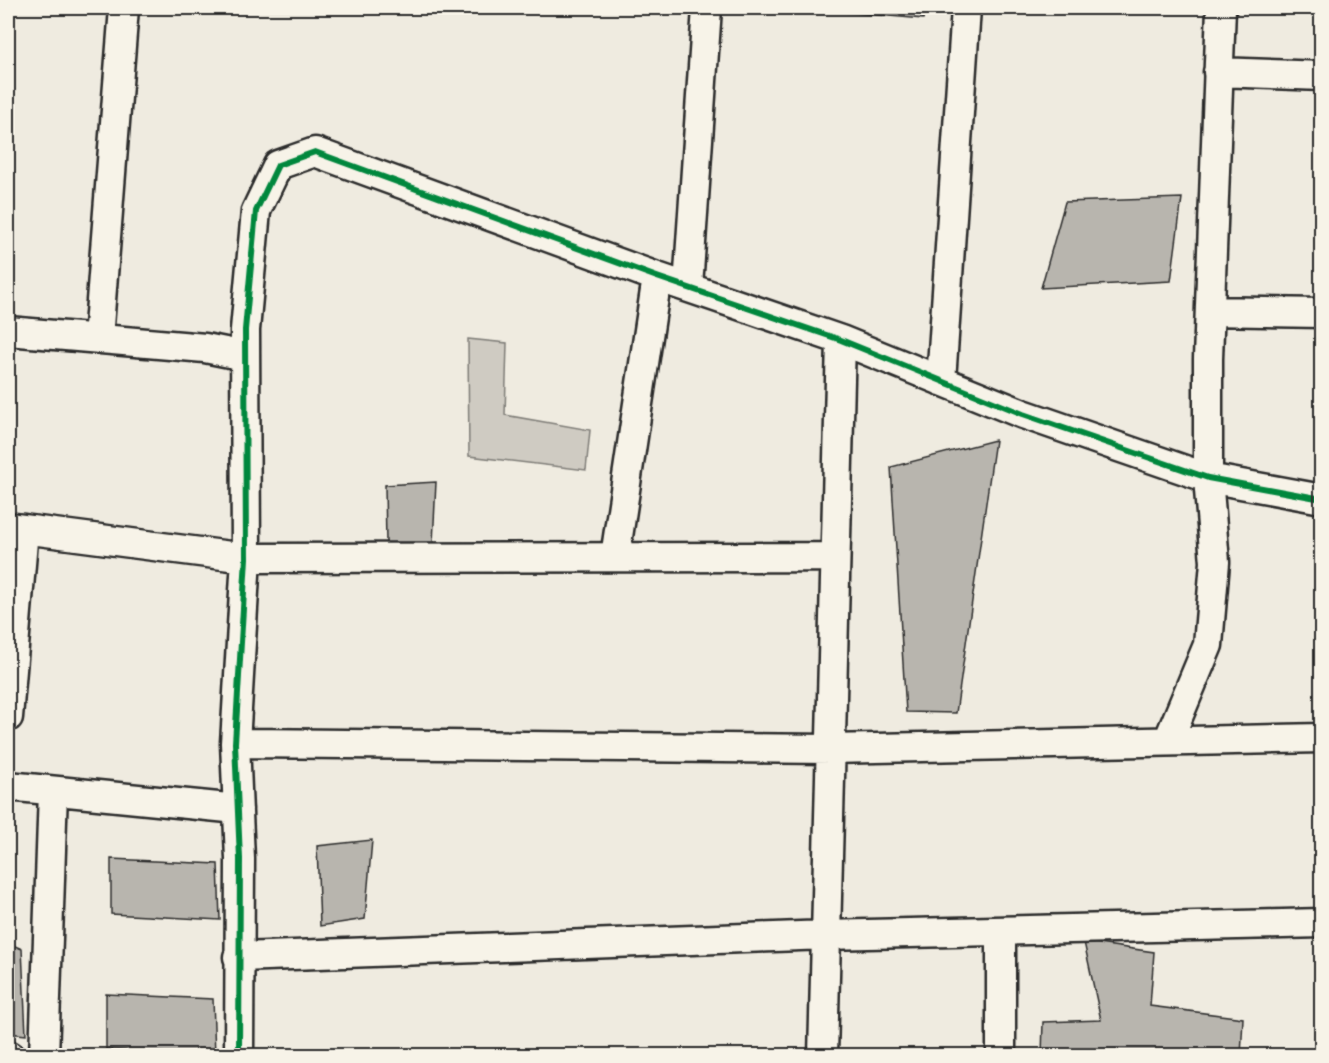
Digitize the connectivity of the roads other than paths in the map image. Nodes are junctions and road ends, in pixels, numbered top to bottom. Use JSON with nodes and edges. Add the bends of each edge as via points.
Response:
{"nodes":[{"id":1,"x":124,"y":8,"type":"edge"},
{"id":2,"x":707,"y":8,"type":"edge"},
{"id":3,"x":966,"y":8,"type":"edge"},
{"id":4,"x":1221,"y":8,"type":"edge"},
{"id":5,"x":1218,"y":72,"type":"junction"},
{"id":6,"x":1322,"y":76,"type":"edge"},
{"id":7,"x":657,"y":277,"type":"junction"},
{"id":8,"x":688,"y":287,"type":"junction"},
{"id":9,"x":1210,"y":311,"type":"junction"},
{"id":10,"x":1322,"y":313,"type":"edge"},
{"id":11,"x":8,"y":331,"type":"edge"},
{"id":12,"x":98,"y":339,"type":"junction"},
{"id":13,"x":841,"y":340,"type":"junction"},
{"id":14,"x":245,"y":356,"type":"junction"},
{"id":15,"x":941,"y":381,"type":"junction"},
{"id":16,"x":1208,"y":478,"type":"junction"},
{"id":17,"x":1322,"y":499,"type":"edge"},
{"id":18,"x":16,"y":528,"type":"edge"},
{"id":19,"x":615,"y":557,"type":"junction"},
{"id":20,"x":835,"y":557,"type":"junction"},
{"id":21,"x":246,"y":558,"type":"junction"},
{"id":22,"x":8,"y":717,"type":"edge"},
{"id":23,"x":1322,"y":738,"type":"edge"},
{"id":24,"x":1168,"y":741,"type":"junction"},
{"id":25,"x":235,"y":743,"type":"junction"},
{"id":26,"x":830,"y":749,"type":"junction"},
{"id":27,"x":8,"y":786,"type":"edge"},
{"id":28,"x":53,"y":791,"type":"junction"},
{"id":29,"x":238,"y":809,"type":"junction"},
{"id":30,"x":1322,"y":923,"type":"edge"},
{"id":31,"x":1001,"y":932,"type":"junction"},
{"id":32,"x":826,"y":935,"type":"junction"},
{"id":33,"x":238,"y":957,"type":"junction"},
{"id":34,"x":44,"y":1056,"type":"edge"},
{"id":35,"x":239,"y":1056,"type":"edge"},
{"id":36,"x":823,"y":1056,"type":"edge"},
{"id":37,"x":1001,"y":1056,"type":"edge"}],
"edges":[{"from":1,"to":12,"type":"street"},
{"from":2,"to":8,"type":"street"},
{"from":3,"to":15,"type":"street"},
{"from":4,"to":5,"type":"street"},
{"from":5,"to":6,"type":"street"},
{"from":5,"to":9,"type":"street"},
{"from":7,"to":8,"type":"street"},
{"from":7,"to":14,"type":"street","via":[[315,152],[278,165],[256,211]]},
{"from":7,"to":19,"type":"street"},
{"from":8,"to":13,"type":"street"},
{"from":9,"to":10,"type":"street"},
{"from":9,"to":16,"type":"street"},
{"from":11,"to":12,"type":"street"},
{"from":12,"to":14,"type":"street","via":[[205,348]]},
{"from":13,"to":15,"type":"street"},
{"from":13,"to":20,"type":"street"},
{"from":14,"to":21,"type":"street"},
{"from":15,"to":16,"type":"street","via":[[1023,414]]},
{"from":16,"to":17,"type":"street"},
{"from":16,"to":24,"type":"street","via":[[1215,562],[1208,645]]},
{"from":18,"to":21,"type":"street"},
{"from":18,"to":22,"type":"street"},
{"from":19,"to":20,"type":"street"},
{"from":19,"to":21,"type":"street"},
{"from":20,"to":26,"type":"street"},
{"from":21,"to":25,"type":"street"},
{"from":23,"to":24,"type":"street"},
{"from":24,"to":26,"type":"street"},
{"from":25,"to":26,"type":"street"},
{"from":25,"to":29,"type":"street"},
{"from":26,"to":32,"type":"street"},
{"from":27,"to":28,"type":"street"},
{"from":28,"to":29,"type":"street"},
{"from":28,"to":34,"type":"street"},
{"from":29,"to":33,"type":"street"},
{"from":30,"to":31,"type":"street"},
{"from":31,"to":32,"type":"street"},
{"from":31,"to":37,"type":"street"},
{"from":32,"to":33,"type":"street"},
{"from":32,"to":36,"type":"street"},
{"from":33,"to":35,"type":"street"}]}
